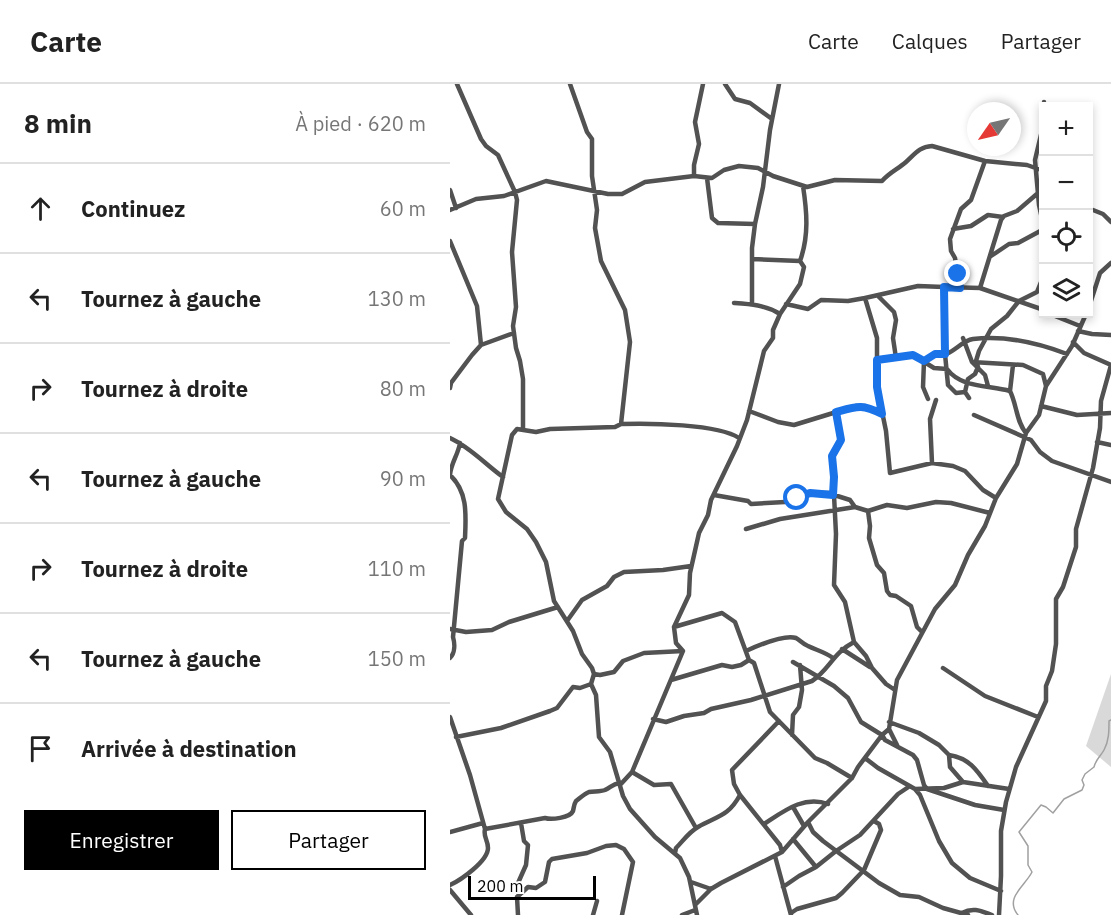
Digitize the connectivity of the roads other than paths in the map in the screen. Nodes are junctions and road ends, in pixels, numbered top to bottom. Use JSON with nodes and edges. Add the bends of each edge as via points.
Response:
{"nodes":[{"id":1,"x":458,"y":84,"type":"edge"},
{"id":2,"x":570,"y":84,"type":"edge"},
{"id":3,"x":703,"y":84,"type":"edge"},
{"id":4,"x":724,"y":84,"type":"edge"},
{"id":5,"x":779,"y":84,"type":"edge"},
{"id":6,"x":772,"y":119,"type":"junction"},
{"id":7,"x":1039,"y":147,"type":"edge"},
{"id":8,"x":985,"y":160,"type":"junction"},
{"id":9,"x":1035,"y":167,"type":"junction"},
{"id":10,"x":1039,"y":169,"type":"edge"},
{"id":11,"x":765,"y":172,"type":"junction"},
{"id":12,"x":694,"y":176,"type":"junction"},
{"id":13,"x":707,"y":178,"type":"junction"},
{"id":14,"x":803,"y":186,"type":"junction"},
{"id":15,"x":450,"y":190,"type":"edge"},
{"id":16,"x":594,"y":191,"type":"junction"},
{"id":17,"x":515,"y":192,"type":"junction"},
{"id":18,"x":1038,"y":193,"type":"junction"},
{"id":19,"x":453,"y":209,"type":"edge"},
{"id":20,"x":1041,"y":210,"type":"edge"},
{"id":21,"x":1093,"y":210,"type":"edge"},
{"id":22,"x":1003,"y":217,"type":"junction"},
{"id":23,"x":1111,"y":222,"type":"edge"},
{"id":24,"x":755,"y":224,"type":"junction"},
{"id":25,"x":953,"y":229,"type":"junction"},
{"id":26,"x":1039,"y":231,"type":"edge"},
{"id":27,"x":450,"y":241,"type":"edge"},
{"id":28,"x":988,"y":257,"type":"junction"},
{"id":29,"x":753,"y":259,"type":"junction"},
{"id":30,"x":801,"y":261,"type":"junction"},
{"id":31,"x":1111,"y":263,"type":"edge"},
{"id":32,"x":1093,"y":278,"type":"edge"},
{"id":33,"x":1097,"y":280,"type":"junction"},
{"id":34,"x":944,"y":287,"type":"junction"},
{"id":35,"x":1039,"y":287,"type":"edge"},
{"id":36,"x":960,"y":288,"type":"junction"},
{"id":37,"x":980,"y":288,"type":"junction"},
{"id":38,"x":879,"y":296,"type":"junction"},
{"id":39,"x":865,"y":298,"type":"junction"},
{"id":40,"x":1093,"y":300,"type":"edge"},
{"id":41,"x":1019,"y":301,"type":"junction"},
{"id":42,"x":734,"y":303,"type":"dead end"},
{"id":43,"x":752,"y":304,"type":"junction"},
{"id":44,"x":786,"y":304,"type":"junction"},
{"id":45,"x":1039,"y":308,"type":"edge"},
{"id":46,"x":780,"y":314,"type":"junction"},
{"id":47,"x":1058,"y":318,"type":"edge"},
{"id":48,"x":1084,"y":318,"type":"edge"},
{"id":49,"x":1079,"y":329,"type":"junction"},
{"id":50,"x":514,"y":333,"type":"junction"},
{"id":51,"x":1111,"y":335,"type":"edge"},
{"id":52,"x":985,"y":339,"type":"junction"},
{"id":53,"x":964,"y":340,"type":"junction"},
{"id":54,"x":1073,"y":342,"type":"junction"},
{"id":55,"x":481,"y":345,"type":"junction"},
{"id":56,"x":945,"y":354,"type":"junction"},
{"id":57,"x":1067,"y":354,"type":"junction"},
{"id":58,"x":896,"y":358,"type":"junction"},
{"id":59,"x":877,"y":360,"type":"junction"},
{"id":60,"x":924,"y":361,"type":"junction"},
{"id":61,"x":976,"y":364,"type":"junction"},
{"id":62,"x":1013,"y":365,"type":"junction"},
{"id":63,"x":1111,"y":365,"type":"edge"},
{"id":64,"x":947,"y":369,"type":"junction"},
{"id":65,"x":968,"y":384,"type":"junction"},
{"id":66,"x":988,"y":386,"type":"junction"},
{"id":67,"x":1046,"y":386,"type":"junction"},
{"id":68,"x":450,"y":388,"type":"edge"},
{"id":69,"x":1010,"y":391,"type":"junction"},
{"id":70,"x":964,"y":392,"type":"junction"},
{"id":71,"x":969,"y":398,"type":"dead end"},
{"id":72,"x":928,"y":399,"type":"dead end"},
{"id":73,"x":936,"y":400,"type":"dead end"},
{"id":74,"x":1041,"y":406,"type":"junction"},
{"id":75,"x":749,"y":411,"type":"junction"},
{"id":76,"x":836,"y":412,"type":"junction"},
{"id":77,"x":1111,"y":413,"type":"edge"},
{"id":78,"x":882,"y":414,"type":"junction"},
{"id":79,"x":974,"y":415,"type":"dead end"},
{"id":80,"x":1100,"y":415,"type":"junction"},
{"id":81,"x":621,"y":424,"type":"junction"},
{"id":82,"x":523,"y":430,"type":"junction"},
{"id":83,"x":1026,"y":435,"type":"junction"},
{"id":84,"x":450,"y":438,"type":"edge"},
{"id":85,"x":740,"y":438,"type":"junction"},
{"id":86,"x":1097,"y":441,"type":"junction"},
{"id":87,"x":460,"y":442,"type":"junction"},
{"id":88,"x":1111,"y":445,"type":"edge"},
{"id":89,"x":932,"y":463,"type":"junction"},
{"id":90,"x":1090,"y":474,"type":"junction"},
{"id":91,"x":503,"y":477,"type":"junction"},
{"id":92,"x":1111,"y":482,"type":"edge"},
{"id":93,"x":714,"y":495,"type":"junction"},
{"id":94,"x":833,"y":495,"type":"junction"},
{"id":95,"x":996,"y":498,"type":"junction"},
{"id":96,"x":855,"y":507,"type":"junction"},
{"id":97,"x":834,"y":510,"type":"junction"},
{"id":98,"x":868,"y":511,"type":"junction"},
{"id":99,"x":990,"y":513,"type":"junction"},
{"id":100,"x":746,"y":529,"type":"dead end"},
{"id":101,"x":691,"y":566,"type":"junction"},
{"id":102,"x":558,"y":607,"type":"junction"},
{"id":103,"x":567,"y":621,"type":"junction"},
{"id":104,"x":674,"y":627,"type":"junction"},
{"id":105,"x":452,"y":629,"type":"edge"},
{"id":106,"x":922,"y":632,"type":"junction"},
{"id":107,"x":854,"y":642,"type":"junction"},
{"id":108,"x":842,"y":648,"type":"junction"},
{"id":109,"x":683,"y":651,"type":"junction"},
{"id":110,"x":746,"y":651,"type":"junction"},
{"id":111,"x":450,"y":658,"type":"edge"},
{"id":112,"x":833,"y":658,"type":"junction"},
{"id":113,"x":749,"y":660,"type":"junction"},
{"id":114,"x":793,"y":662,"type":"dead end"},
{"id":115,"x":800,"y":665,"type":"junction"},
{"id":116,"x":943,"y":668,"type":"dead end"},
{"id":117,"x":872,"y":669,"type":"junction"},
{"id":118,"x":594,"y":674,"type":"junction"},
{"id":119,"x":819,"y":677,"type":"junction"},
{"id":120,"x":671,"y":680,"type":"junction"},
{"id":121,"x":591,"y":684,"type":"junction"},
{"id":122,"x":802,"y":684,"type":"junction"},
{"id":123,"x":895,"y":690,"type":"junction"},
{"id":124,"x":763,"y":695,"type":"junction"},
{"id":125,"x":450,"y":717,"type":"edge"},
{"id":126,"x":1038,"y":717,"type":"junction"},
{"id":127,"x":653,"y":719,"type":"junction"},
{"id":128,"x":779,"y":721,"type":"junction"},
{"id":129,"x":889,"y":722,"type":"junction"},
{"id":130,"x":889,"y":729,"type":"junction"},
{"id":131,"x":792,"y":735,"type":"junction"},
{"id":132,"x":882,"y":735,"type":"junction"},
{"id":133,"x":456,"y":738,"type":"junction"},
{"id":134,"x":897,"y":746,"type":"junction"},
{"id":135,"x":949,"y":755,"type":"junction"},
{"id":136,"x":865,"y":758,"type":"junction"},
{"id":137,"x":632,"y":772,"type":"junction"},
{"id":138,"x":852,"y":778,"type":"junction"},
{"id":139,"x":963,"y":782,"type":"junction"},
{"id":140,"x":620,"y":784,"type":"junction"},
{"id":141,"x":988,"y":786,"type":"junction"},
{"id":142,"x":913,"y":788,"type":"junction"},
{"id":143,"x":927,"y":789,"type":"junction"},
{"id":144,"x":1009,"y":789,"type":"junction"},
{"id":145,"x":740,"y":795,"type":"junction"},
{"id":146,"x":828,"y":804,"type":"junction"},
{"id":147,"x":793,"y":807,"type":"junction"},
{"id":148,"x":1004,"y":810,"type":"junction"},
{"id":149,"x":874,"y":821,"type":"junction"},
{"id":150,"x":483,"y":823,"type":"junction"},
{"id":151,"x":521,"y":823,"type":"junction"},
{"id":152,"x":806,"y":824,"type":"junction"},
{"id":153,"x":764,"y":825,"type":"junction"},
{"id":154,"x":696,"y":828,"type":"junction"},
{"id":155,"x":485,"y":829,"type":"junction"},
{"id":156,"x":450,"y":832,"type":"edge"},
{"id":157,"x":793,"y":839,"type":"junction"},
{"id":158,"x":836,"y":850,"type":"junction"},
{"id":159,"x":782,"y":852,"type":"junction"},
{"id":160,"x":675,"y":853,"type":"junction"},
{"id":161,"x":775,"y":856,"type":"junction"},
{"id":162,"x":816,"y":867,"type":"junction"},
{"id":163,"x":864,"y":870,"type":"junction"},
{"id":164,"x":691,"y":882,"type":"junction"},
{"id":165,"x":450,"y":885,"type":"edge"},
{"id":166,"x":783,"y":887,"type":"junction"},
{"id":167,"x":711,"y":889,"type":"junction"},
{"id":168,"x":450,"y":890,"type":"edge"},
{"id":169,"x":1001,"y":891,"type":"junction"},
{"id":170,"x":521,"y":892,"type":"junction"},
{"id":171,"x":597,"y":901,"type":"dead end"},
{"id":172,"x":696,"y":910,"type":"edge"},
{"id":173,"x":791,"y":914,"type":"edge"},
{"id":174,"x":964,"y":914,"type":"edge"},
{"id":175,"x":471,"y":915,"type":"edge"},
{"id":176,"x":518,"y":915,"type":"edge"},
{"id":177,"x":593,"y":915,"type":"edge"},
{"id":178,"x":621,"y":915,"type":"edge"},
{"id":179,"x":682,"y":915,"type":"edge"},
{"id":180,"x":992,"y":915,"type":"edge"},
{"id":181,"x":999,"y":915,"type":"edge"}],
"edges":[{"from":1,"to":17,"type":"street","via":[[482,139],[498,155]]},
{"from":2,"to":16,"type":"street","via":[[592,139]]},
{"from":3,"to":12,"type":"street","via":[[695,122],[699,144]]},
{"from":4,"to":6,"type":"street","via":[[733,97],[750,103]]},
{"from":5,"to":6,"type":"street"},
{"from":6,"to":11,"type":"street"},
{"from":7,"to":9,"type":"street"},
{"from":8,"to":9,"type":"street"},
{"from":8,"to":14,"type":"street","via":[[926,147],[890,171],[882,181],[835,180]]},
{"from":8,"to":25,"type":"street","via":[[971,200],[961,209]]},
{"from":9,"to":10,"type":"street"},
{"from":9,"to":18,"type":"street"},
{"from":11,"to":13,"type":"street","via":[[739,166]]},
{"from":11,"to":14,"type":"street"},
{"from":11,"to":24,"type":"street"},
{"from":12,"to":13,"type":"street"},
{"from":12,"to":16,"type":"street","via":[[645,182],[622,194]]},
{"from":13,"to":24,"type":"street","via":[[714,220]]},
{"from":14,"to":30,"type":"street","via":[[807,216]]},
{"from":15,"to":19,"type":"street"},
{"from":16,"to":17,"type":"street","via":[[546,181]]},
{"from":16,"to":81,"type":"street","via":[[600,261],[625,310],[630,342]]},
{"from":17,"to":19,"type":"street","via":[[476,199]]},
{"from":17,"to":50,"type":"street"},
{"from":18,"to":20,"type":"street"},
{"from":18,"to":22,"type":"street"},
{"from":21,"to":23,"type":"street"},
{"from":22,"to":25,"type":"street","via":[[987,215],[970,226]]},
{"from":22,"to":28,"type":"street"},
{"from":24,"to":29,"type":"street"},
{"from":25,"to":36,"type":"street","via":[[951,251]]},
{"from":26,"to":28,"type":"street"},
{"from":27,"to":55,"type":"street","via":[[477,306]]},
{"from":28,"to":37,"type":"street"},
{"from":29,"to":30,"type":"street"},
{"from":29,"to":43,"type":"street"},
{"from":30,"to":44,"type":"street","via":[[804,267],[800,284]]},
{"from":31,"to":33,"type":"street"},
{"from":32,"to":33,"type":"street"},
{"from":33,"to":40,"type":"street"},
{"from":34,"to":36,"type":"street"},
{"from":34,"to":38,"type":"street","via":[[918,286]]},
{"from":34,"to":56,"type":"street"},
{"from":35,"to":41,"type":"street"},
{"from":36,"to":37,"type":"street"},
{"from":37,"to":41,"type":"street"},
{"from":38,"to":39,"type":"street"},
{"from":38,"to":58,"type":"street","via":[[894,312]]},
{"from":39,"to":44,"type":"street","via":[[821,300],[808,309]]},
{"from":39,"to":59,"type":"street","via":[[877,338]]},
{"from":41,"to":45,"type":"street"},
{"from":41,"to":52,"type":"street"},
{"from":42,"to":43,"type":"street"},
{"from":43,"to":46,"type":"street"},
{"from":44,"to":46,"type":"street"},
{"from":46,"to":75,"type":"street","via":[[773,338],[764,351]]},
{"from":47,"to":49,"type":"street"},
{"from":48,"to":49,"type":"street"},
{"from":49,"to":51,"type":"street"},
{"from":49,"to":54,"type":"street"},
{"from":50,"to":55,"type":"street"},
{"from":50,"to":82,"type":"street","via":[[523,379]]},
{"from":52,"to":53,"type":"street"},
{"from":52,"to":57,"type":"street","via":[[1037,344]]},
{"from":52,"to":61,"type":"street"},
{"from":53,"to":56,"type":"street"},
{"from":53,"to":61,"type":"street"},
{"from":54,"to":57,"type":"street"},
{"from":54,"to":63,"type":"street","via":[[1084,353]]},
{"from":55,"to":68,"type":"street"},
{"from":56,"to":60,"type":"street","via":[[935,354]]},
{"from":56,"to":64,"type":"street"},
{"from":57,"to":67,"type":"street"},
{"from":58,"to":59,"type":"street"},
{"from":58,"to":60,"type":"street","via":[[913,355]]},
{"from":59,"to":78,"type":"street"},
{"from":60,"to":64,"type":"street","via":[[934,368]]},
{"from":60,"to":72,"type":"street"},
{"from":61,"to":62,"type":"street"},
{"from":61,"to":65,"type":"street"},
{"from":61,"to":66,"type":"street"},
{"from":62,"to":67,"type":"street","via":[[1038,370]]},
{"from":62,"to":69,"type":"street"},
{"from":63,"to":80,"type":"street"},
{"from":64,"to":65,"type":"street","via":[[954,378]]},
{"from":64,"to":70,"type":"street","via":[[948,385],[956,393]]},
{"from":65,"to":66,"type":"street"},
{"from":65,"to":70,"type":"street"},
{"from":66,"to":69,"type":"street"},
{"from":67,"to":74,"type":"street"},
{"from":69,"to":83,"type":"street"},
{"from":70,"to":71,"type":"street"},
{"from":73,"to":89,"type":"street","via":[[930,419]]},
{"from":74,"to":80,"type":"street","via":[[1070,414]]},
{"from":74,"to":83,"type":"street"},
{"from":75,"to":76,"type":"street","via":[[778,423],[794,424]]},
{"from":75,"to":85,"type":"street"},
{"from":76,"to":78,"type":"street","via":[[865,406]]},
{"from":76,"to":94,"type":"street","via":[[841,440],[832,456]]},
{"from":77,"to":80,"type":"street"},
{"from":78,"to":89,"type":"street","via":[[890,472]]},
{"from":79,"to":83,"type":"street"},
{"from":80,"to":86,"type":"street"},
{"from":81,"to":82,"type":"street"},
{"from":81,"to":85,"type":"street","via":[[722,430]]},
{"from":82,"to":91,"type":"street","via":[[517,429],[512,435]]},
{"from":83,"to":90,"type":"street","via":[[1052,461]]},
{"from":83,"to":95,"type":"street","via":[[1017,464]]},
{"from":84,"to":87,"type":"street"},
{"from":85,"to":93,"type":"street"},
{"from":86,"to":88,"type":"street"},
{"from":86,"to":90,"type":"street"},
{"from":87,"to":91,"type":"street"},
{"from":87,"to":105,"type":"street","via":[[450,475],[458,483],[467,508]]},
{"from":89,"to":95,"type":"street","via":[[965,471]]},
{"from":90,"to":92,"type":"street"},
{"from":90,"to":126,"type":"street","via":[[1076,529],[1076,547],[1056,599],[1052,671]]},
{"from":91,"to":102,"type":"street","via":[[498,499],[537,542]]},
{"from":93,"to":94,"type":"street","via":[[752,504],[785,502],[810,493]]},
{"from":93,"to":101,"type":"street"},
{"from":94,"to":96,"type":"street","via":[[850,500]]},
{"from":94,"to":97,"type":"street"},
{"from":95,"to":99,"type":"street"},
{"from":96,"to":97,"type":"street"},
{"from":96,"to":98,"type":"street"},
{"from":97,"to":100,"type":"street"},
{"from":97,"to":107,"type":"street","via":[[834,585],[845,602]]},
{"from":98,"to":99,"type":"street","via":[[887,505],[907,508],[936,502]]},
{"from":98,"to":106,"type":"street","via":[[869,538],[887,591],[911,606]]},
{"from":99,"to":106,"type":"street","via":[[955,585]]},
{"from":101,"to":103,"type":"street","via":[[624,572],[582,600]]},
{"from":101,"to":104,"type":"street","via":[[689,595]]},
{"from":102,"to":103,"type":"street"},
{"from":102,"to":105,"type":"street","via":[[492,630]]},
{"from":103,"to":118,"type":"street"},
{"from":104,"to":109,"type":"street","via":[[676,643]]},
{"from":104,"to":110,"type":"street","via":[[722,614],[735,622]]},
{"from":105,"to":111,"type":"street"},
{"from":106,"to":123,"type":"street"},
{"from":107,"to":108,"type":"street"},
{"from":107,"to":117,"type":"street"},
{"from":108,"to":112,"type":"street"},
{"from":108,"to":117,"type":"street"},
{"from":109,"to":118,"type":"street","via":[[644,653],[623,661],[614,672]]},
{"from":109,"to":120,"type":"street"},
{"from":110,"to":112,"type":"street","via":[[796,638]]},
{"from":110,"to":113,"type":"street"},
{"from":112,"to":119,"type":"street"},
{"from":113,"to":120,"type":"street"},
{"from":113,"to":124,"type":"street","via":[[754,663]]},
{"from":114,"to":115,"type":"street"},
{"from":115,"to":119,"type":"street"},
{"from":115,"to":122,"type":"street"},
{"from":116,"to":126,"type":"street","via":[[985,696]]},
{"from":117,"to":123,"type":"street"},
{"from":118,"to":121,"type":"street"},
{"from":119,"to":122,"type":"street"},
{"from":119,"to":132,"type":"street","via":[[848,698],[861,722]]},
{"from":120,"to":127,"type":"street"},
{"from":121,"to":133,"type":"street","via":[[573,687],[550,711]]},
{"from":121,"to":140,"type":"street","via":[[596,695],[599,737],[610,752]]},
{"from":122,"to":124,"type":"street"},
{"from":122,"to":131,"type":"street"},
{"from":123,"to":129,"type":"street"},
{"from":124,"to":127,"type":"street","via":[[666,722]]},
{"from":124,"to":128,"type":"street"},
{"from":125,"to":133,"type":"street"},
{"from":126,"to":144,"type":"street"},
{"from":127,"to":137,"type":"street"},
{"from":128,"to":131,"type":"street"},
{"from":128,"to":145,"type":"street","via":[[732,770]]},
{"from":129,"to":130,"type":"street"},
{"from":129,"to":135,"type":"street","via":[[919,733]]},
{"from":130,"to":132,"type":"street"},
{"from":130,"to":134,"type":"street"},
{"from":131,"to":138,"type":"street","via":[[815,758]]},
{"from":132,"to":134,"type":"street"},
{"from":132,"to":136,"type":"street"},
{"from":133,"to":150,"type":"street"},
{"from":134,"to":143,"type":"street","via":[[917,760]]},
{"from":135,"to":139,"type":"street","via":[[950,767]]},
{"from":135,"to":141,"type":"street","via":[[959,756],[974,766]]},
{"from":136,"to":138,"type":"street"},
{"from":136,"to":142,"type":"street"},
{"from":137,"to":140,"type":"street"},
{"from":137,"to":154,"type":"street","via":[[654,784],[671,783]]},
{"from":138,"to":146,"type":"street"},
{"from":139,"to":141,"type":"street"},
{"from":139,"to":143,"type":"street"},
{"from":140,"to":151,"type":"street","via":[[584,795],[569,815]]},
{"from":140,"to":160,"type":"street","via":[[630,809]]},
{"from":141,"to":144,"type":"street"},
{"from":142,"to":143,"type":"street"},
{"from":142,"to":149,"type":"street","via":[[897,794]]},
{"from":142,"to":169,"type":"street","via":[[952,863],[970,878]]},
{"from":143,"to":148,"type":"street"},
{"from":144,"to":148,"type":"street"},
{"from":145,"to":153,"type":"street"},
{"from":145,"to":154,"type":"street","via":[[728,813]]},
{"from":146,"to":147,"type":"street","via":[[803,801]]},
{"from":146,"to":152,"type":"street"},
{"from":147,"to":152,"type":"street"},
{"from":147,"to":153,"type":"street"},
{"from":148,"to":169,"type":"street"},
{"from":149,"to":158,"type":"street"},
{"from":149,"to":163,"type":"street","via":[[881,830]]},
{"from":150,"to":155,"type":"street"},
{"from":150,"to":156,"type":"street"},
{"from":151,"to":155,"type":"street"},
{"from":151,"to":170,"type":"street","via":[[528,844],[519,883]]},
{"from":152,"to":157,"type":"street"},
{"from":152,"to":158,"type":"street"},
{"from":153,"to":159,"type":"street"},
{"from":154,"to":160,"type":"street"},
{"from":155,"to":165,"type":"street","via":[[485,856],[462,879]]},
{"from":157,"to":159,"type":"street"},
{"from":157,"to":162,"type":"street"},
{"from":158,"to":162,"type":"street"},
{"from":158,"to":163,"type":"street"},
{"from":159,"to":161,"type":"street"},
{"from":160,"to":164,"type":"street"},
{"from":161,"to":166,"type":"street"},
{"from":161,"to":167,"type":"street"},
{"from":162,"to":166,"type":"street"},
{"from":163,"to":173,"type":"street","via":[[836,898]]},
{"from":163,"to":174,"type":"street","via":[[900,895],[919,897]]},
{"from":164,"to":167,"type":"street"},
{"from":164,"to":172,"type":"street"},
{"from":166,"to":173,"type":"street"},
{"from":167,"to":172,"type":"street"},
{"from":168,"to":175,"type":"street"},
{"from":169,"to":181,"type":"street"},
{"from":170,"to":176,"type":"street","via":[[517,897]]},
{"from":170,"to":178,"type":"street","via":[[545,882],[552,859],[616,845],[633,862]]},
{"from":171,"to":177,"type":"street"},
{"from":172,"to":179,"type":"street"},
{"from":174,"to":180,"type":"street","via":[[975,909]]}]}
